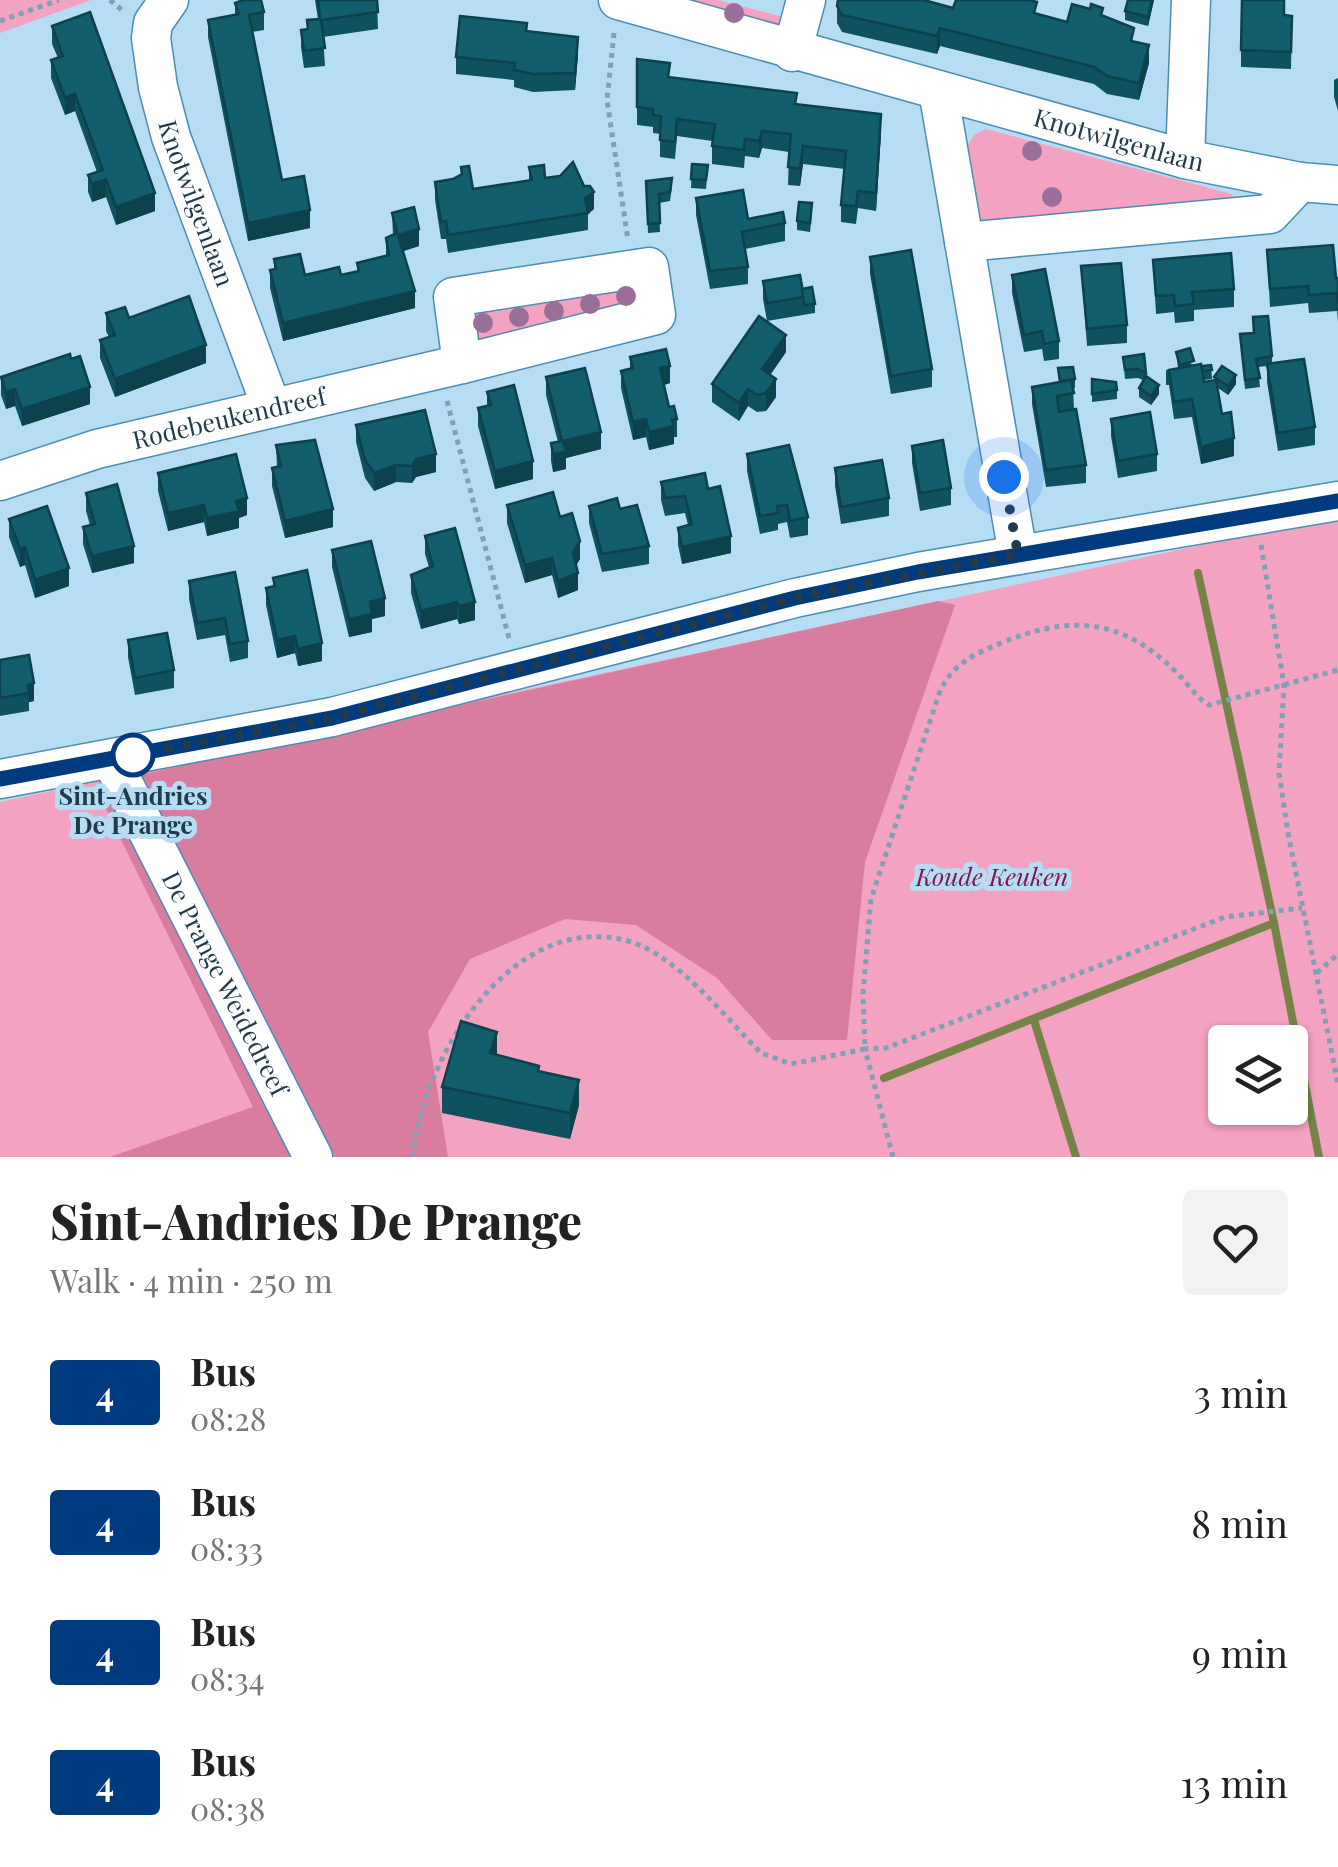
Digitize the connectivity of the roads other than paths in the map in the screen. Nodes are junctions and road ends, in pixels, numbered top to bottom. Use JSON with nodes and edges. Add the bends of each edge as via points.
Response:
{"nodes":[{"id":1,"x":169,"y":0,"type":"edge"},
{"id":2,"x":806,"y":0,"type":"edge"},
{"id":3,"x":1191,"y":0,"type":"edge"},
{"id":4,"x":617,"y":8,"type":"edge"},
{"id":5,"x":792,"y":52,"type":"junction"},
{"id":6,"x":938,"y":90,"type":"junction"},
{"id":7,"x":1185,"y":159,"type":"junction"},
{"id":8,"x":1300,"y":182,"type":"junction"},
{"id":9,"x":1338,"y":184,"type":"edge"},
{"id":10,"x":964,"y":242,"type":"junction"},
{"id":11,"x":450,"y":367,"type":"junction"},
{"id":12,"x":271,"y":406,"type":"junction"},
{"id":13,"x":0,"y":480,"type":"edge"},
{"id":14,"x":1338,"y":501,"type":"edge"},
{"id":15,"x":1018,"y":555,"type":"junction"},
{"id":16,"x":112,"y":759,"type":"junction"},
{"id":17,"x":0,"y":778,"type":"edge"},
{"id":18,"x":313,"y":1157,"type":"edge"}],
"edges":[{"from":1,"to":12,"type":"street","name":"Knotwilgenlaan","via":[[150,38],[158,86]]},
{"from":2,"to":5,"type":"street"},
{"from":3,"to":7,"type":"street"},
{"from":4,"to":5,"type":"street","name":"Knotwilgenlaan"},
{"from":5,"to":6,"type":"street","name":"Knotwilgenlaan"},
{"from":6,"to":7,"type":"street","name":"Knotwilgenlaan"},
{"from":6,"to":10,"type":"street"},
{"from":7,"to":8,"type":"street","name":"Knotwilgenlaan"},
{"from":8,"to":9,"type":"street","name":"Knotwilgenlaan"},
{"from":8,"to":10,"type":"street","via":[[1270,214]]},
{"from":10,"to":15,"type":"street"},
{"from":11,"to":11,"type":"street","name":"Rodebeukendreef","via":[[453,297],[648,267],[656,315]]},
{"from":11,"to":12,"type":"street","name":"Rodebeukendreef"},
{"from":12,"to":13,"type":"street","name":"Rodebeukendreef"},
{"from":14,"to":15,"type":"street"},
{"from":15,"to":16,"type":"street","via":[[795,598],[332,718]]},
{"from":16,"to":17,"type":"street"},
{"from":16,"to":18,"type":"street","name":"De Prange Weidedreef"}]}
